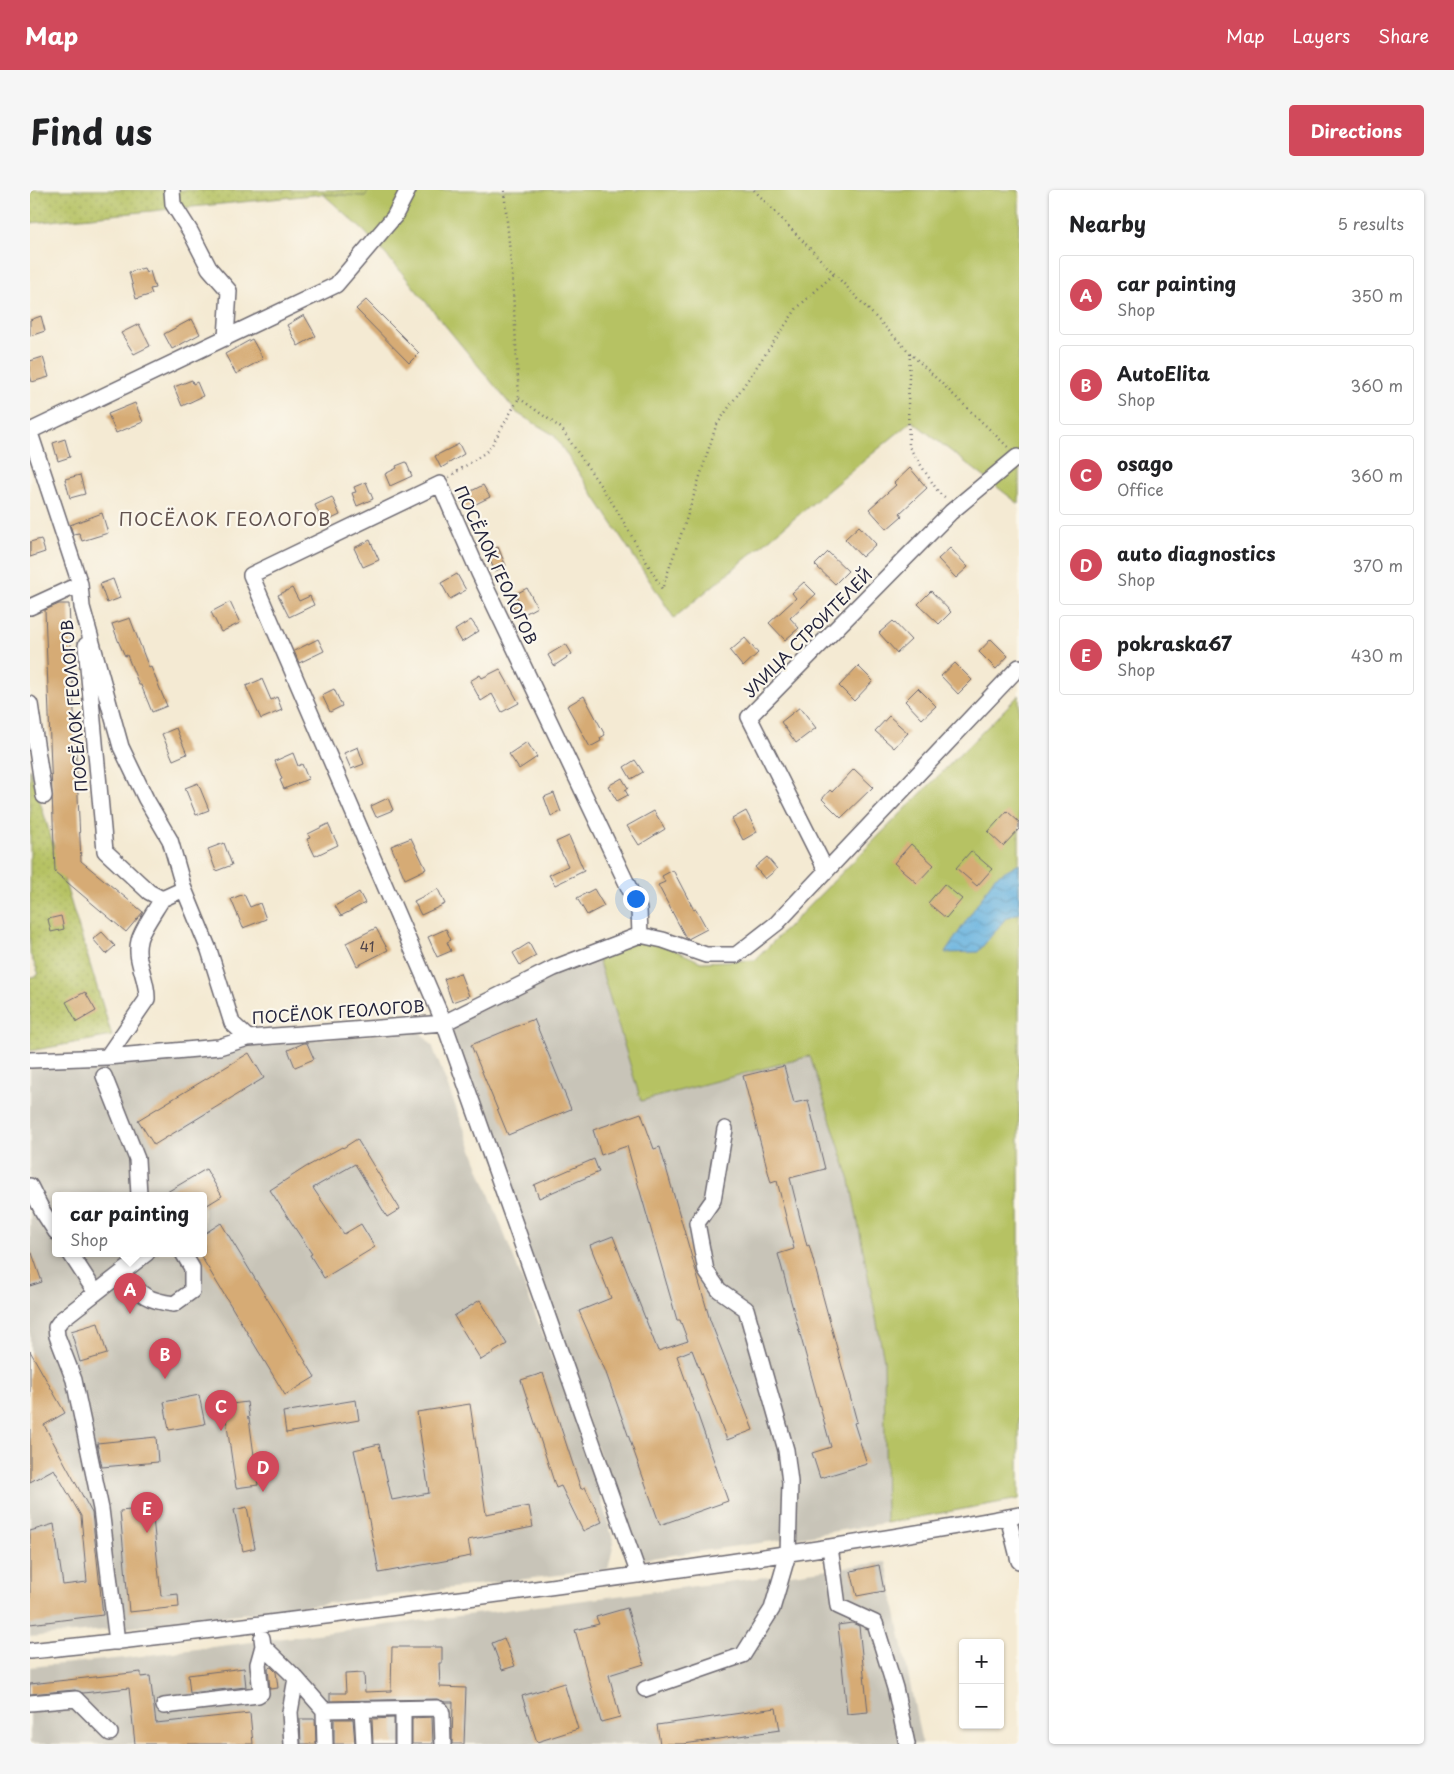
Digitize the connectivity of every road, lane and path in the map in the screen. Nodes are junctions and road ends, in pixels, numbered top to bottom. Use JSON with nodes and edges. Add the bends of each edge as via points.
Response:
{"nodes":[{"id":1,"x":172,"y":190,"type":"edge"},
{"id":2,"x":408,"y":190,"type":"edge"},
{"id":3,"x":504,"y":190,"type":"edge"},
{"id":4,"x":754,"y":190,"type":"edge"},
{"id":5,"x":834,"y":274,"type":"junction"},
{"id":6,"x":226,"y":338,"type":"junction"},
{"id":7,"x":910,"y":353,"type":"junction"},
{"id":8,"x":519,"y":398,"type":"junction"},
{"id":9,"x":30,"y":432,"type":"edge"},
{"id":10,"x":1017,"y":456,"type":"joint"},
{"id":11,"x":440,"y":484,"type":"junction"},
{"id":12,"x":958,"y":506,"type":"junction"},
{"id":13,"x":80,"y":584,"type":"junction"},
{"id":14,"x":30,"y":606,"type":"edge"},
{"id":15,"x":82,"y":607,"type":"junction"},
{"id":16,"x":1019,"y":667,"type":"edge"},
{"id":17,"x":30,"y":704,"type":"edge"},
{"id":18,"x":44,"y":796,"type":"dead end"},
{"id":19,"x":826,"y":870,"type":"junction"},
{"id":20,"x":184,"y":889,"type":"junction"},
{"id":21,"x":162,"y":899,"type":"junction"},
{"id":22,"x":640,"y":935,"type":"junction"},
{"id":23,"x":444,"y":1022,"type":"junction"},
{"id":24,"x":248,"y":1038,"type":"junction"},
{"id":25,"x":107,"y":1057,"type":"junction"},
{"id":26,"x":30,"y":1060,"type":"edge"},
{"id":27,"x":104,"y":1076,"type":"dead end"},
{"id":28,"x":725,"y":1129,"type":"dead end"},
{"id":29,"x":30,"y":1186,"type":"edge"},
{"id":30,"x":139,"y":1192,"type":"edge"},
{"id":31,"x":52,"y":1226,"type":"edge"},
{"id":32,"x":73,"y":1257,"type":"edge"},
{"id":33,"x":140,"y":1257,"type":"edge"},
{"id":34,"x":185,"y":1257,"type":"edge"},
{"id":35,"x":122,"y":1273,"type":"junction"},
{"id":36,"x":96,"y":1293,"type":"junction"},
{"id":37,"x":1013,"y":1516,"type":"edge"},
{"id":38,"x":830,"y":1547,"type":"junction"},
{"id":39,"x":788,"y":1554,"type":"junction"},
{"id":40,"x":1019,"y":1561,"type":"edge"},
{"id":41,"x":639,"y":1575,"type":"junction"},
{"id":42,"x":260,"y":1624,"type":"junction"},
{"id":43,"x":117,"y":1642,"type":"junction"},
{"id":44,"x":263,"y":1646,"type":"junction"},
{"id":45,"x":30,"y":1651,"type":"edge"},
{"id":46,"x":296,"y":1678,"type":"junction"},
{"id":47,"x":644,"y":1689,"type":"dead end"},
{"id":48,"x":30,"y":1703,"type":"edge"},
{"id":49,"x":164,"y":1706,"type":"dead end"},
{"id":50,"x":403,"y":1709,"type":"junction"},
{"id":51,"x":324,"y":1710,"type":"junction"},
{"id":52,"x":362,"y":1710,"type":"junction"},
{"id":53,"x":110,"y":1733,"type":"dead end"},
{"id":54,"x":292,"y":1744,"type":"edge"},
{"id":55,"x":325,"y":1744,"type":"edge"},
{"id":56,"x":364,"y":1744,"type":"edge"},
{"id":57,"x":403,"y":1744,"type":"edge"},
{"id":58,"x":443,"y":1744,"type":"edge"},
{"id":59,"x":908,"y":1744,"type":"edge"}],
"edges":[{"from":1,"to":6,"type":"street","via":[[173,204],[210,268],[229,291]]},
{"from":2,"to":6,"type":"street","name":"ПОСЁЛОК ГЕОЛОГОВ","via":[[394,217],[336,285]]},
{"from":3,"to":8,"type":"path"},
{"from":4,"to":5,"type":"path"},
{"from":5,"to":7,"type":"path"},
{"from":5,"to":8,"type":"path","via":[[797,308],[716,426],[662,589],[615,507],[561,428]]},
{"from":6,"to":9,"type":"street","name":"ПОСЁЛОК ГЕОЛОГОВ"},
{"from":7,"to":10,"type":"path"},
{"from":7,"to":12,"type":"path","via":[[909,447],[939,493]]},
{"from":8,"to":11,"type":"path","via":[[489,450]]},
{"from":9,"to":13,"type":"street","name":"ПОСЁЛОК ГЕОЛОГОВ"},
{"from":10,"to":12,"type":"street","name":"УЛИЦА СТРОИТЕЛЕЙ"},
{"from":11,"to":22,"type":"street","name":"ПОСЁЛОК ГЕОЛОГОВ","via":[[639,909]]},
{"from":11,"to":23,"type":"street","name":"ПОСЁЛОК ГЕОЛОГОВ","via":[[251,575]]},
{"from":12,"to":19,"type":"street","name":"УЛИЦА СТРОИТЕЛЕЙ","via":[[748,717]]},
{"from":13,"to":14,"type":"street"},
{"from":13,"to":15,"type":"street","name":"ПОСЁЛОК ГЕОЛОГОВ"},
{"from":15,"to":20,"type":"street","name":"ПОСЁЛОК ГЕОЛОГОВ","via":[[121,747],[146,800],[170,840]]},
{"from":15,"to":21,"type":"street","name":"ПОСЁЛОК ГЕОЛОГОВ","via":[[105,851],[149,892]]},
{"from":16,"to":19,"type":"street"},
{"from":17,"to":18,"type":"street"},
{"from":19,"to":22,"type":"street","via":[[777,923],[736,955],[706,955]]},
{"from":20,"to":21,"type":"street"},
{"from":20,"to":24,"type":"street","name":"ПОСЁЛОК ГЕОЛОГОВ","via":[[210,950],[232,1023]]},
{"from":21,"to":25,"type":"street","via":[[139,940],[139,959],[148,991],[147,999]]},
{"from":22,"to":23,"type":"street","name":"ПОСЁЛОК ГЕОЛОГОВ","via":[[554,968]]},
{"from":23,"to":24,"type":"street","name":"ПОСЁЛОК ГЕОЛОГОВ"},
{"from":23,"to":41,"type":"street"},
{"from":24,"to":25,"type":"street","via":[[218,1047]]},
{"from":25,"to":26,"type":"street"},
{"from":27,"to":30,"type":"street","via":[[137,1159]]},
{"from":28,"to":39,"type":"street","via":[[713,1200],[698,1223],[706,1271],[719,1290],[746,1309],[786,1450],[790,1482]]},
{"from":29,"to":31,"type":"street"},
{"from":32,"to":36,"type":"street"},
{"from":33,"to":35,"type":"street"},
{"from":34,"to":35,"type":"street","via":[[192,1268],[192,1291],[174,1304],[156,1302],[142,1295]]},
{"from":35,"to":36,"type":"street"},
{"from":36,"to":43,"type":"street","via":[[61,1320],[56,1327],[56,1336],[74,1380],[101,1509]]},
{"from":37,"to":38,"type":"street"},
{"from":37,"to":40,"type":"street"},
{"from":38,"to":39,"type":"street"},
{"from":38,"to":59,"type":"street","via":[[838,1606],[875,1623]]},
{"from":39,"to":41,"type":"street"},
{"from":39,"to":47,"type":"street","via":[[772,1609],[743,1656]]},
{"from":41,"to":42,"type":"street"},
{"from":42,"to":43,"type":"street"},
{"from":42,"to":44,"type":"street"},
{"from":43,"to":45,"type":"street"},
{"from":44,"to":46,"type":"street"},
{"from":44,"to":49,"type":"street","via":[[258,1664],[261,1688],[258,1696]]},
{"from":46,"to":51,"type":"street"},
{"from":46,"to":54,"type":"street","via":[[290,1712]]},
{"from":48,"to":53,"type":"street","via":[[76,1699]]},
{"from":50,"to":52,"type":"street"},
{"from":50,"to":57,"type":"street"},
{"from":50,"to":58,"type":"street","via":[[440,1710]]},
{"from":51,"to":52,"type":"street"},
{"from":51,"to":55,"type":"street"},
{"from":52,"to":56,"type":"street"}]}
